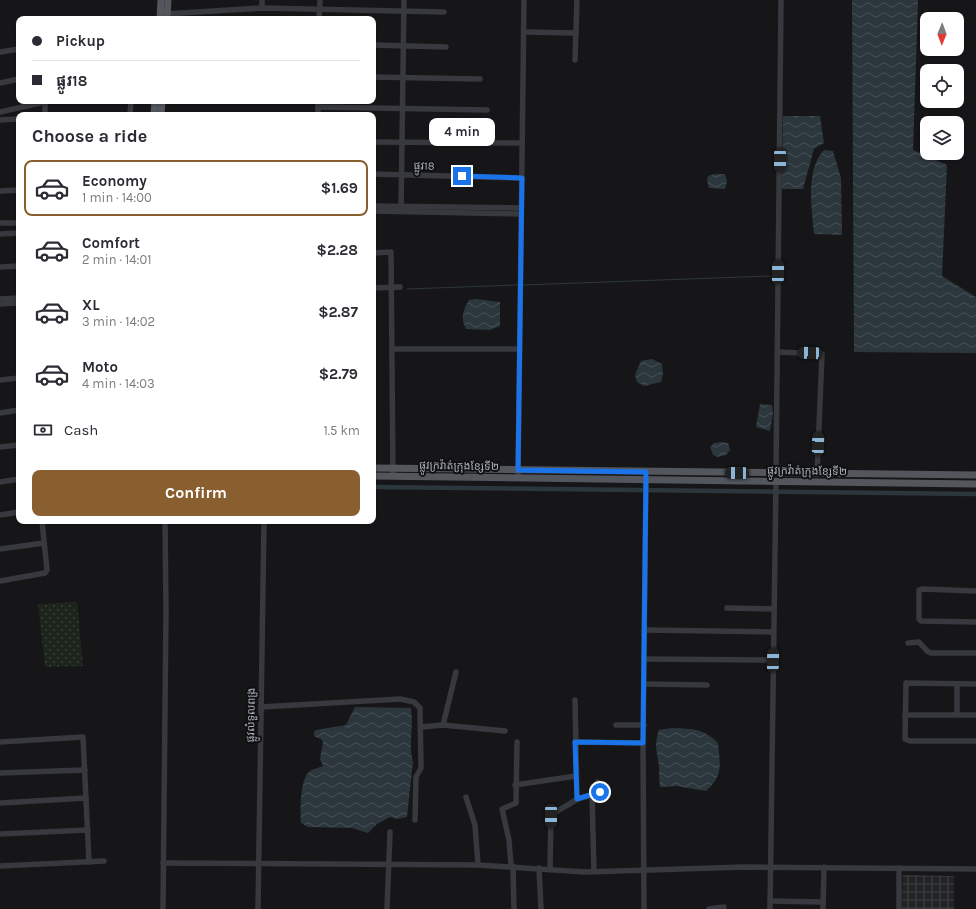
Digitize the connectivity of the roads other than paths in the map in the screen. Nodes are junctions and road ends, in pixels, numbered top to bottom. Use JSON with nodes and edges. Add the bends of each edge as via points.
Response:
{"nodes":[{"id":1,"x":160,"y":0,"type":"edge"},
{"id":2,"x":168,"y":0,"type":"edge"},
{"id":3,"x":262,"y":0,"type":"edge"},
{"id":4,"x":320,"y":0,"type":"edge"},
{"id":5,"x":404,"y":0,"type":"edge"},
{"id":6,"x":524,"y":0,"type":"edge"},
{"id":7,"x":576,"y":0,"type":"edge"},
{"id":8,"x":781,"y":0,"type":"edge"},
{"id":9,"x":262,"y":8,"type":"junction"},
{"id":10,"x":320,"y":9,"type":"junction"},
{"id":11,"x":404,"y":12,"type":"junction"},
{"id":12,"x":444,"y":12,"type":"dead end"},
{"id":13,"x":164,"y":16,"type":"edge"},
{"id":14,"x":319,"y":16,"type":"edge"},
{"id":15,"x":524,"y":32,"type":"junction"},
{"id":16,"x":576,"y":33,"type":"junction"},
{"id":17,"x":376,"y":45,"type":"edge"},
{"id":18,"x":403,"y":46,"type":"junction"},
{"id":19,"x":446,"y":47,"type":"dead end"},
{"id":20,"x":16,"y":49,"type":"edge"},
{"id":21,"x":0,"y":52,"type":"edge"},
{"id":22,"x":575,"y":60,"type":"dead end"},
{"id":23,"x":376,"y":77,"type":"edge"},
{"id":24,"x":403,"y":78,"type":"junction"},
{"id":25,"x":16,"y":80,"type":"edge"},
{"id":26,"x":480,"y":80,"type":"dead end"},
{"id":27,"x":0,"y":83,"type":"edge"},
{"id":28,"x":34,"y":104,"type":"edge"},
{"id":29,"x":318,"y":104,"type":"edge"},
{"id":30,"x":402,"y":108,"type":"junction"},
{"id":31,"x":487,"y":110,"type":"dead end"},
{"id":32,"x":0,"y":112,"type":"edge"},
{"id":33,"x":16,"y":119,"type":"edge"},
{"id":34,"x":0,"y":120,"type":"edge"},
{"id":35,"x":376,"y":142,"type":"edge"},
{"id":36,"x":402,"y":142,"type":"junction"},
{"id":37,"x":522,"y":144,"type":"junction"},
{"id":38,"x":376,"y":174,"type":"edge"},
{"id":39,"x":402,"y":175,"type":"junction"},
{"id":40,"x":522,"y":178,"type":"junction"},
{"id":41,"x":16,"y":190,"type":"edge"},
{"id":42,"x":0,"y":191,"type":"edge"},
{"id":43,"x":376,"y":206,"type":"edge"},
{"id":44,"x":401,"y":209,"type":"junction"},
{"id":45,"x":376,"y":211,"type":"edge"},
{"id":46,"x":521,"y":211,"type":"junction"},
{"id":47,"x":0,"y":223,"type":"edge"},
{"id":48,"x":16,"y":223,"type":"edge"},
{"id":49,"x":16,"y":233,"type":"edge"},
{"id":50,"x":0,"y":234,"type":"edge"},
{"id":51,"x":376,"y":253,"type":"edge"},
{"id":52,"x":16,"y":266,"type":"edge"},
{"id":53,"x":0,"y":267,"type":"edge"},
{"id":54,"x":392,"y":287,"type":"junction"},
{"id":55,"x":400,"y":287,"type":"dead end"},
{"id":56,"x":376,"y":288,"type":"edge"},
{"id":57,"x":16,"y":298,"type":"edge"},
{"id":58,"x":0,"y":299,"type":"edge"},
{"id":59,"x":0,"y":304,"type":"edge"},
{"id":60,"x":16,"y":304,"type":"edge"},
{"id":61,"x":392,"y":349,"type":"junction"},
{"id":62,"x":520,"y":349,"type":"junction"},
{"id":63,"x":778,"y":352,"type":"junction"},
{"id":64,"x":16,"y":378,"type":"edge"},
{"id":65,"x":0,"y":380,"type":"edge"},
{"id":66,"x":16,"y":410,"type":"edge"},
{"id":67,"x":0,"y":413,"type":"edge"},
{"id":68,"x":16,"y":444,"type":"edge"},
{"id":69,"x":0,"y":447,"type":"edge"},
{"id":70,"x":376,"y":468,"type":"edge"},
{"id":71,"x":393,"y":468,"type":"junction"},
{"id":72,"x":518,"y":470,"type":"junction"},
{"id":73,"x":646,"y":472,"type":"junction"},
{"id":74,"x":776,"y":473,"type":"junction"},
{"id":75,"x":817,"y":474,"type":"junction"},
{"id":76,"x":976,"y":475,"type":"edge"},
{"id":77,"x":376,"y":476,"type":"edge"},
{"id":78,"x":393,"y":476,"type":"junction"},
{"id":79,"x":518,"y":478,"type":"junction"},
{"id":80,"x":16,"y":479,"type":"edge"},
{"id":81,"x":0,"y":482,"type":"edge"},
{"id":82,"x":646,"y":482,"type":"junction"},
{"id":83,"x":976,"y":484,"type":"edge"},
{"id":84,"x":776,"y":488,"type":"junction"},
{"id":85,"x":16,"y":512,"type":"edge"},
{"id":86,"x":0,"y":514,"type":"edge"},
{"id":87,"x":42,"y":524,"type":"edge"},
{"id":88,"x":165,"y":524,"type":"edge"},
{"id":89,"x":264,"y":524,"type":"edge"},
{"id":90,"x":44,"y":543,"type":"junction"},
{"id":91,"x":0,"y":549,"type":"edge"},
{"id":92,"x":0,"y":581,"type":"edge"},
{"id":93,"x":976,"y":590,"type":"edge"},
{"id":94,"x":727,"y":608,"type":"dead end"},
{"id":95,"x":774,"y":609,"type":"junction"},
{"id":96,"x":976,"y":622,"type":"edge"},
{"id":97,"x":644,"y":630,"type":"junction"},
{"id":98,"x":773,"y":632,"type":"junction"},
{"id":99,"x":908,"y":643,"type":"dead end"},
{"id":100,"x":976,"y":653,"type":"edge"},
{"id":101,"x":644,"y":659,"type":"junction"},
{"id":102,"x":773,"y":660,"type":"junction"},
{"id":103,"x":456,"y":672,"type":"dead end"},
{"id":104,"x":644,"y":684,"type":"junction"},
{"id":105,"x":957,"y":684,"type":"junction"},
{"id":106,"x":976,"y":684,"type":"edge"},
{"id":107,"x":708,"y":685,"type":"dead end"},
{"id":108,"x":575,"y":700,"type":"dead end"},
{"id":109,"x":262,"y":707,"type":"junction"},
{"id":110,"x":957,"y":714,"type":"junction"},
{"id":111,"x":905,"y":715,"type":"junction"},
{"id":112,"x":976,"y":715,"type":"edge"},
{"id":113,"x":443,"y":725,"type":"junction"},
{"id":114,"x":616,"y":725,"type":"dead end"},
{"id":115,"x":644,"y":725,"type":"junction"},
{"id":116,"x":420,"y":728,"type":"junction"},
{"id":117,"x":505,"y":731,"type":"dead end"},
{"id":118,"x":976,"y":741,"type":"edge"},
{"id":119,"x":0,"y":742,"type":"edge"},
{"id":120,"x":517,"y":742,"type":"dead end"},
{"id":121,"x":575,"y":742,"type":"junction"},
{"id":122,"x":643,"y":743,"type":"junction"},
{"id":123,"x":84,"y":770,"type":"junction"},
{"id":124,"x":0,"y":773,"type":"edge"},
{"id":125,"x":576,"y":776,"type":"junction"},
{"id":126,"x":598,"y":782,"type":"dead end"},
{"id":127,"x":515,"y":785,"type":"junction"},
{"id":128,"x":592,"y":795,"type":"junction"},
{"id":129,"x":466,"y":797,"type":"dead end"},
{"id":130,"x":86,"y":798,"type":"junction"},
{"id":131,"x":577,"y":799,"type":"junction"},
{"id":132,"x":0,"y":803,"type":"edge"},
{"id":133,"x":415,"y":820,"type":"dead end"},
{"id":134,"x":88,"y":830,"type":"junction"},
{"id":135,"x":390,"y":832,"type":"dead end"},
{"id":136,"x":0,"y":834,"type":"edge"},
{"id":137,"x":104,"y":861,"type":"dead end"},
{"id":138,"x":89,"y":862,"type":"junction"},
{"id":139,"x":163,"y":863,"type":"junction"},
{"id":140,"x":259,"y":863,"type":"junction"},
{"id":141,"x":388,"y":864,"type":"junction"},
{"id":142,"x":478,"y":865,"type":"junction"},
{"id":143,"x":0,"y":866,"type":"edge"},
{"id":144,"x":512,"y":866,"type":"junction"},
{"id":145,"x":771,"y":867,"type":"junction"},
{"id":146,"x":824,"y":867,"type":"junction"},
{"id":147,"x":539,"y":868,"type":"junction"},
{"id":148,"x":899,"y":868,"type":"junction"},
{"id":149,"x":550,"y":869,"type":"junction"},
{"id":150,"x":976,"y":869,"type":"edge"},
{"id":151,"x":644,"y":870,"type":"junction"},
{"id":152,"x":594,"y":872,"type":"junction"},
{"id":153,"x":770,"y":901,"type":"junction"},
{"id":154,"x":823,"y":902,"type":"junction"},
{"id":155,"x":724,"y":907,"type":"dead end"},
{"id":156,"x":715,"y":908,"type":"edge"},
{"id":157,"x":163,"y":909,"type":"edge"},
{"id":158,"x":258,"y":909,"type":"edge"},
{"id":159,"x":387,"y":909,"type":"edge"},
{"id":160,"x":514,"y":909,"type":"edge"},
{"id":161,"x":541,"y":909,"type":"edge"},
{"id":162,"x":644,"y":909,"type":"edge"},
{"id":163,"x":709,"y":909,"type":"edge"},
{"id":164,"x":770,"y":909,"type":"edge"},
{"id":165,"x":823,"y":909,"type":"edge"},
{"id":166,"x":899,"y":909,"type":"edge"}],
"edges":[{"from":1,"to":13,"type":"main road"},
{"from":2,"to":13,"type":"main road"},
{"from":3,"to":9,"type":"street"},
{"from":4,"to":10,"type":"street"},
{"from":5,"to":11,"type":"street"},
{"from":6,"to":15,"type":"street"},
{"from":7,"to":16,"type":"street"},
{"from":8,"to":63,"type":"street"},
{"from":9,"to":10,"type":"street"},
{"from":9,"to":13,"type":"street"},
{"from":10,"to":11,"type":"street"},
{"from":10,"to":14,"type":"street"},
{"from":11,"to":12,"type":"street"},
{"from":11,"to":18,"type":"street"},
{"from":15,"to":16,"type":"street"},
{"from":15,"to":37,"type":"street"},
{"from":16,"to":22,"type":"street"},
{"from":17,"to":18,"type":"street"},
{"from":18,"to":19,"type":"street"},
{"from":18,"to":24,"type":"street"},
{"from":20,"to":21,"type":"street"},
{"from":23,"to":24,"type":"street"},
{"from":24,"to":26,"type":"street"},
{"from":24,"to":30,"type":"street"},
{"from":25,"to":27,"type":"street"},
{"from":28,"to":32,"type":"street"},
{"from":29,"to":30,"type":"street"},
{"from":30,"to":31,"type":"street"},
{"from":30,"to":36,"type":"street"},
{"from":33,"to":34,"type":"street"},
{"from":35,"to":36,"type":"street"},
{"from":36,"to":37,"type":"street"},
{"from":36,"to":39,"type":"street"},
{"from":37,"to":40,"type":"street"},
{"from":38,"to":39,"type":"street","name":"ផ្លូវ18"},
{"from":39,"to":40,"type":"street","name":"ផ្លូវ18"},
{"from":39,"to":44,"type":"street"},
{"from":40,"to":46,"type":"street"},
{"from":41,"to":42,"type":"street"},
{"from":43,"to":44,"type":"street"},
{"from":44,"to":45,"type":"street"},
{"from":44,"to":46,"type":"street"},
{"from":46,"to":62,"type":"street"},
{"from":47,"to":48,"type":"street"},
{"from":49,"to":50,"type":"street"},
{"from":51,"to":54,"type":"street","via":[[391,252]]},
{"from":52,"to":53,"type":"street"},
{"from":54,"to":55,"type":"street"},
{"from":54,"to":56,"type":"street"},
{"from":54,"to":61,"type":"street"},
{"from":57,"to":58,"type":"street"},
{"from":59,"to":60,"type":"street"},
{"from":61,"to":62,"type":"street"},
{"from":61,"to":71,"type":"street"},
{"from":62,"to":72,"type":"street"},
{"from":63,"to":74,"type":"street"},
{"from":63,"to":75,"type":"street","via":[[822,354]]},
{"from":64,"to":65,"type":"street"},
{"from":66,"to":67,"type":"street"},
{"from":68,"to":69,"type":"street"},
{"from":70,"to":71,"type":"main road","name":"ផ្លូវក្រវ៉ាត់ក្រុងខ្សែទី២"},
{"from":71,"to":72,"type":"main road","name":"ផ្លូវក្រវ៉ាត់ក្រុងខ្សែទី២"},
{"from":71,"to":78,"type":"street"},
{"from":72,"to":73,"type":"main road","name":"ផ្លូវក្រវ៉ាត់ក្រុងខ្សែទី២"},
{"from":72,"to":79,"type":"street"},
{"from":73,"to":74,"type":"main road","name":"ផ្លូវក្រវ៉ាត់ក្រុងខ្សែទី២"},
{"from":73,"to":82,"type":"main road"},
{"from":74,"to":75,"type":"main road","name":"ផ្លូវក្រវ៉ាត់ក្រុងខ្សែទី២"},
{"from":74,"to":84,"type":"main road"},
{"from":75,"to":76,"type":"main road","name":"ផ្លូវក្រវ៉ាត់ក្រុងខ្សែទី២"},
{"from":77,"to":78,"type":"main road","name":"ផ្លូវក្រវ៉ាត់ក្រុងខ្សែទី២"},
{"from":78,"to":79,"type":"main road","name":"ផ្លូវក្រវ៉ាត់ក្រុងខ្សែទី២"},
{"from":79,"to":82,"type":"main road","name":"ផ្លូវក្រវ៉ាត់ក្រុងខ្សែទី២"},
{"from":80,"to":81,"type":"street"},
{"from":82,"to":84,"type":"main road","name":"ផ្លូវក្រវ៉ាត់ក្រុងខ្សែទី២"},
{"from":82,"to":97,"type":"street"},
{"from":83,"to":84,"type":"main road","name":"ផ្លូវក្រវ៉ាត់ក្រុងខ្សែទី២"},
{"from":84,"to":95,"type":"street"},
{"from":85,"to":86,"type":"street"},
{"from":87,"to":90,"type":"street"},
{"from":88,"to":139,"type":"street"},
{"from":89,"to":109,"type":"street","name":"ផ្លូវលំទួលពង្រ"},
{"from":90,"to":91,"type":"street"},
{"from":90,"to":92,"type":"street","via":[[47,570],[45,573]]},
{"from":93,"to":96,"type":"street","via":[[919,590],[919,619]]},
{"from":94,"to":95,"type":"street"},
{"from":95,"to":98,"type":"street"},
{"from":97,"to":98,"type":"street"},
{"from":97,"to":101,"type":"street"},
{"from":98,"to":102,"type":"street"},
{"from":99,"to":100,"type":"street","via":[[920,642],[931,653]]},
{"from":101,"to":102,"type":"street"},
{"from":101,"to":104,"type":"street"},
{"from":102,"to":145,"type":"street"},
{"from":103,"to":113,"type":"street"},
{"from":104,"to":107,"type":"street"},
{"from":104,"to":115,"type":"street"},
{"from":105,"to":106,"type":"street"},
{"from":105,"to":110,"type":"street"},
{"from":105,"to":111,"type":"street","via":[[906,683]]},
{"from":108,"to":121,"type":"street"},
{"from":109,"to":116,"type":"street","via":[[400,699],[414,702],[420,708]]},
{"from":109,"to":140,"type":"street","name":"ផ្លូវលំទួលពង្រ"},
{"from":110,"to":111,"type":"street"},
{"from":110,"to":112,"type":"street"},
{"from":111,"to":118,"type":"street","via":[[906,740]]},
{"from":113,"to":116,"type":"street"},
{"from":113,"to":117,"type":"street"},
{"from":114,"to":115,"type":"street"},
{"from":115,"to":122,"type":"street"},
{"from":116,"to":133,"type":"street","via":[[421,768],[416,777]]},
{"from":119,"to":123,"type":"street","via":[[82,737]]},
{"from":120,"to":127,"type":"street"},
{"from":121,"to":122,"type":"street"},
{"from":121,"to":125,"type":"street"},
{"from":122,"to":151,"type":"street"},
{"from":123,"to":124,"type":"street"},
{"from":123,"to":130,"type":"street"},
{"from":125,"to":127,"type":"street"},
{"from":125,"to":131,"type":"street"},
{"from":126,"to":128,"type":"street","via":[[600,792]]},
{"from":127,"to":144,"type":"street","via":[[516,803],[502,809]]},
{"from":128,"to":131,"type":"street"},
{"from":128,"to":152,"type":"street"},
{"from":129,"to":142,"type":"street","via":[[474,825]]},
{"from":130,"to":132,"type":"street"},
{"from":130,"to":134,"type":"street"},
{"from":131,"to":149,"type":"street","via":[[568,806],[556,810],[551,816]]},
{"from":134,"to":136,"type":"street"},
{"from":134,"to":138,"type":"street"},
{"from":135,"to":141,"type":"street"},
{"from":137,"to":138,"type":"street"},
{"from":138,"to":143,"type":"street"},
{"from":139,"to":140,"type":"street"},
{"from":139,"to":157,"type":"street"},
{"from":140,"to":141,"type":"street"},
{"from":140,"to":158,"type":"street","name":"ផ្លូវលំទួលពង្រ"},
{"from":141,"to":142,"type":"street"},
{"from":141,"to":159,"type":"street"},
{"from":142,"to":144,"type":"street"},
{"from":144,"to":147,"type":"street"},
{"from":144,"to":160,"type":"street"},
{"from":145,"to":146,"type":"street"},
{"from":145,"to":151,"type":"street"},
{"from":145,"to":153,"type":"street"},
{"from":146,"to":148,"type":"street"},
{"from":146,"to":154,"type":"street"},
{"from":147,"to":149,"type":"street"},
{"from":147,"to":161,"type":"street"},
{"from":148,"to":150,"type":"street"},
{"from":148,"to":166,"type":"street"},
{"from":149,"to":152,"type":"street"},
{"from":151,"to":152,"type":"street"},
{"from":151,"to":162,"type":"street"},
{"from":153,"to":154,"type":"street"},
{"from":153,"to":164,"type":"street"},
{"from":154,"to":165,"type":"street"},
{"from":155,"to":156,"type":"street"},
{"from":156,"to":163,"type":"street"}]}
